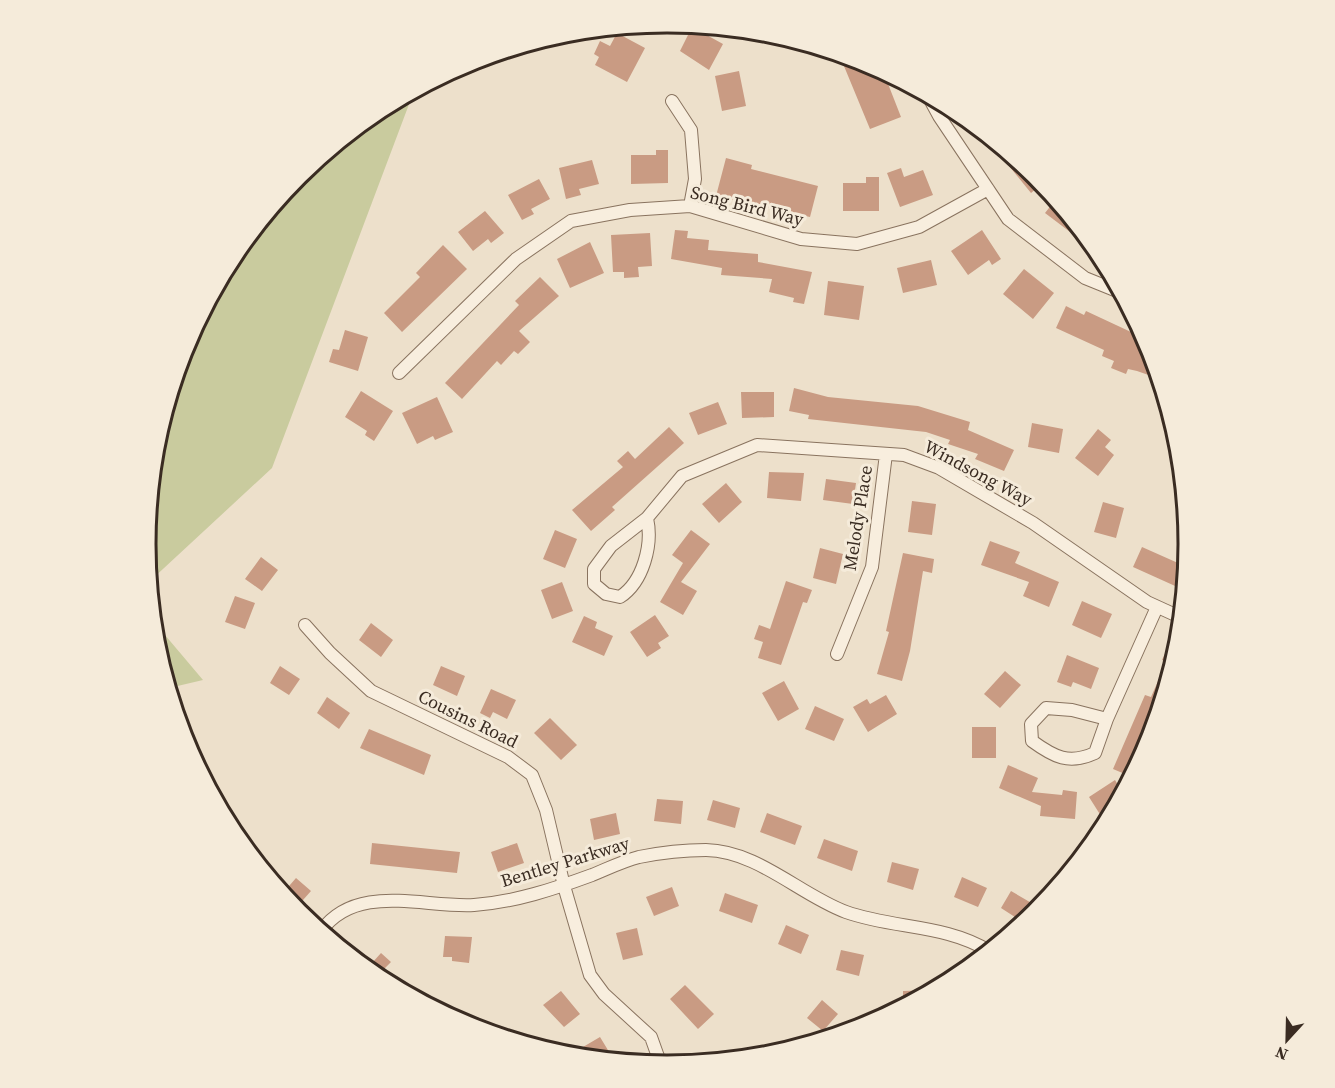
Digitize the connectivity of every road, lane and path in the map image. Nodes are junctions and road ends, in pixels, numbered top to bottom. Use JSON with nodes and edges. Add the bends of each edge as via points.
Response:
{"nodes":[{"id":1,"x":672,"y":101,"type":"dead end"},
{"id":2,"x":935,"y":109,"type":"edge"},
{"id":3,"x":988,"y":189,"type":"junction"},
{"id":4,"x":690,"y":206,"type":"junction"},
{"id":5,"x":1109,"y":288,"type":"edge"},
{"id":6,"x":399,"y":373,"type":"dead end"},
{"id":7,"x":886,"y":454,"type":"junction"},
{"id":8,"x":647,"y":519,"type":"junction"},
{"id":9,"x":1157,"y":607,"type":"junction"},
{"id":10,"x":1174,"y":614,"type":"edge"},
{"id":11,"x":305,"y":625,"type":"dead end"},
{"id":12,"x":837,"y":654,"type":"dead end"},
{"id":13,"x":1107,"y":719,"type":"junction"},
{"id":14,"x":564,"y":886,"type":"junction"},
{"id":15,"x":327,"y":924,"type":"edge"},
{"id":16,"x":982,"y":947,"type":"edge"},
{"id":17,"x":657,"y":1055,"type":"edge"}],
"edges":[{"from":1,"to":4,"type":"street","via":[[691,130],[694,179]]},
{"from":2,"to":3,"type":"street"},
{"from":3,"to":4,"type":"street","name":"Song Bird Way","via":[[919,227],[857,244],[801,239]]},
{"from":3,"to":5,"type":"street","via":[[1008,219],[1085,278]]},
{"from":4,"to":6,"type":"street","name":"Song Bird Way","via":[[630,210],[571,221],[516,259]]},
{"from":7,"to":8,"type":"street","name":"Windsong Way","via":[[757,445],[682,476]]},
{"from":7,"to":9,"type":"street","name":"Windsong Way","via":[[904,455],[939,468],[1033,522]]},
{"from":7,"to":12,"type":"street","name":"Melody Place","via":[[872,567]]},
{"from":8,"to":8,"type":"street","name":"Windsong Way","via":[[611,546],[594,569],[594,584],[606,594],[620,597],[635,583],[648,544]]},
{"from":9,"to":10,"type":"street","name":"Windsong Way"},
{"from":9,"to":13,"type":"street"},
{"from":11,"to":14,"type":"street","name":"Cousins Road","via":[[371,691],[508,757],[532,775],[546,810]]},
{"from":13,"to":13,"type":"street","via":[[1046,708],[1031,724],[1032,741],[1052,756],[1079,760],[1095,753]]},
{"from":14,"to":15,"type":"street","name":"Bentley Parkway","via":[[514,900],[472,905],[390,900],[358,904]]},
{"from":14,"to":16,"type":"street","name":"Bentley Parkway","via":[[639,857],[708,850],[750,860],[847,912],[941,930]]},
{"from":14,"to":17,"type":"street","name":"Cousins Road","via":[[590,975],[604,994],[651,1037]]}]}
